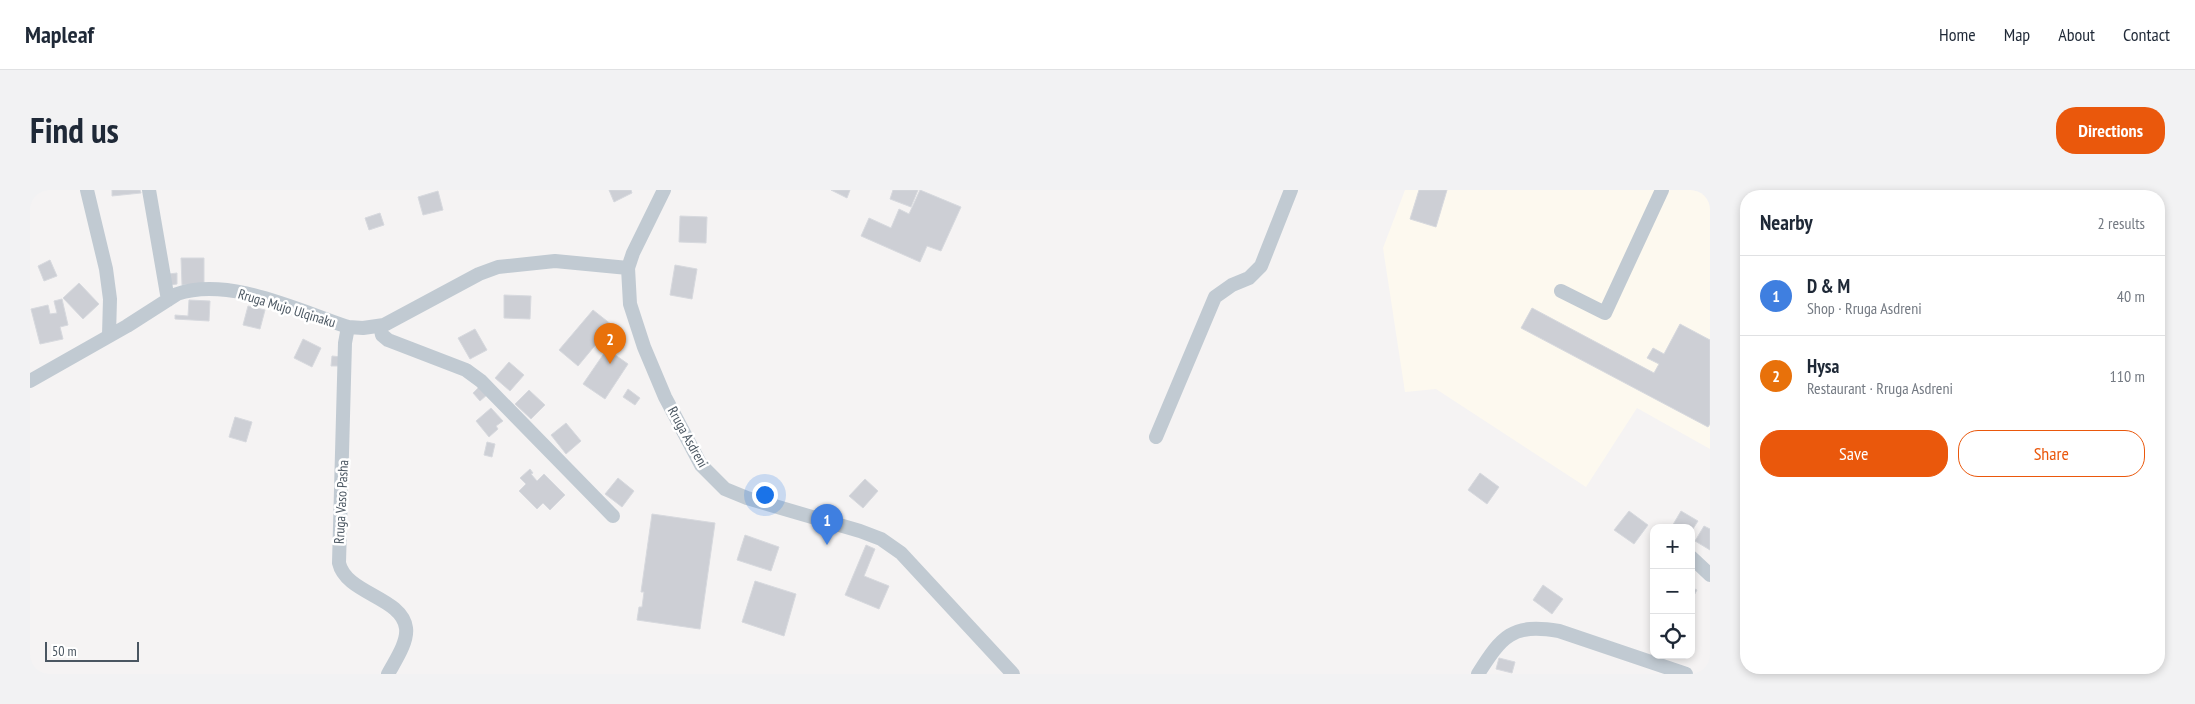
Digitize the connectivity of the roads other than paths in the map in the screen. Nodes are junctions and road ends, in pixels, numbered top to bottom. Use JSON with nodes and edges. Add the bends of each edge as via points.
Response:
{"nodes":[{"id":1,"x":87,"y":190,"type":"edge"},
{"id":2,"x":149,"y":190,"type":"edge"},
{"id":3,"x":664,"y":190,"type":"edge"},
{"id":4,"x":1291,"y":190,"type":"edge"},
{"id":5,"x":1662,"y":190,"type":"edge"},
{"id":6,"x":628,"y":268,"type":"junction"},
{"id":7,"x":1561,"y":291,"type":"dead end"},
{"id":8,"x":168,"y":300,"type":"junction"},
{"id":9,"x":380,"y":326,"type":"junction"},
{"id":10,"x":348,"y":327,"type":"junction"},
{"id":11,"x":109,"y":336,"type":"junction"},
{"id":12,"x":30,"y":381,"type":"edge"},
{"id":13,"x":1156,"y":437,"type":"dead end"},
{"id":14,"x":613,"y":516,"type":"dead end"},
{"id":15,"x":1695,"y":561,"type":"edge"},
{"id":16,"x":1710,"y":575,"type":"edge"},
{"id":17,"x":388,"y":674,"type":"edge"},
{"id":18,"x":1013,"y":674,"type":"edge"},
{"id":19,"x":1478,"y":674,"type":"edge"},
{"id":20,"x":1686,"y":674,"type":"edge"}],
"edges":[{"from":1,"to":11,"type":"street","via":[[106,269],[110,299]]},
{"from":2,"to":8,"type":"street"},
{"from":3,"to":6,"type":"street","name":"Rruga Asdreni"},
{"from":4,"to":13,"type":"street","via":[[1261,266],[1250,278],[1215,297]]},
{"from":5,"to":7,"type":"street","via":[[1605,313]]},
{"from":6,"to":9,"type":"street","via":[[555,261],[498,267]]},
{"from":6,"to":18,"type":"street","name":"Rruga Asdreni","via":[[630,304],[644,347],[677,423],[701,465],[714,480],[725,489],[747,498],[881,539],[901,553]]},
{"from":8,"to":10,"type":"street","name":"Rruga Mujo Ulqinaku","via":[[186,291],[234,291]]},
{"from":8,"to":11,"type":"street","name":"Rruga Mujo Ulqinaku"},
{"from":9,"to":10,"type":"street"},
{"from":9,"to":14,"type":"street","via":[[382,336],[388,340],[466,370],[487,386]]},
{"from":10,"to":17,"type":"street","name":"Rruga Vaso Pasha","via":[[339,563],[344,576],[393,608],[404,620],[405,639]]},
{"from":11,"to":12,"type":"street","name":"Rruga Mujo Ulqinaku"},
{"from":15,"to":16,"type":"street"},
{"from":19,"to":20,"type":"street","via":[[1494,648],[1507,636],[1522,629],[1540,628],[1559,631]]}]}
